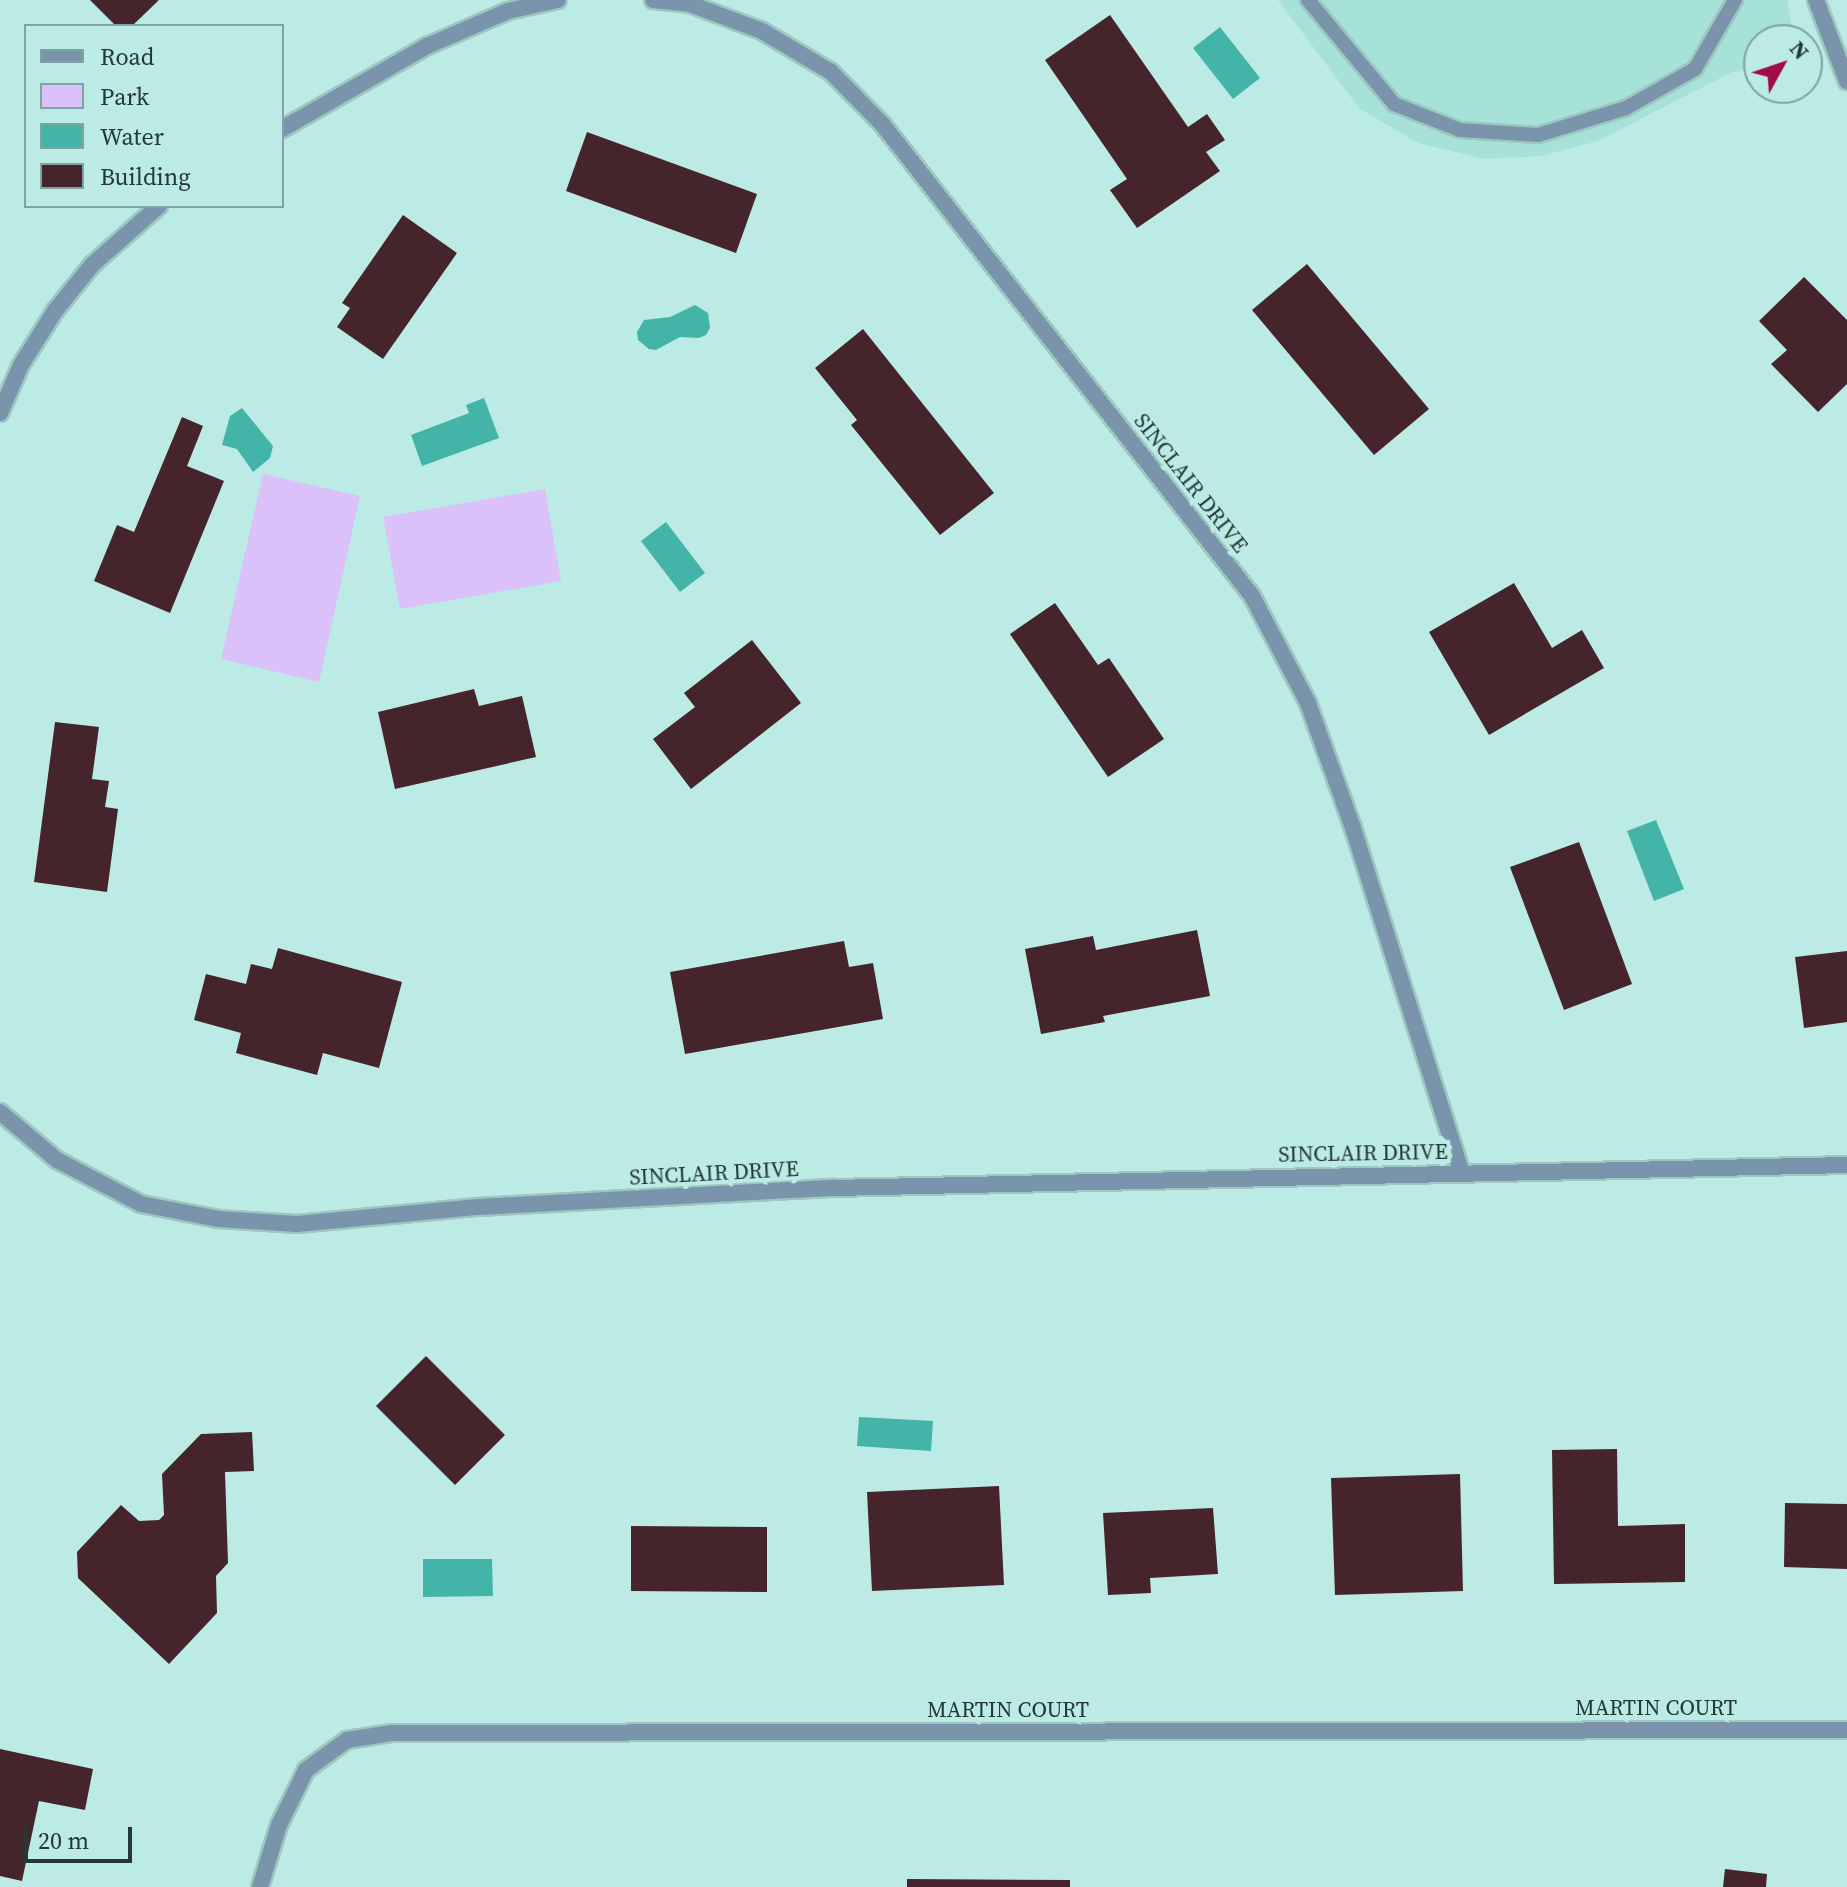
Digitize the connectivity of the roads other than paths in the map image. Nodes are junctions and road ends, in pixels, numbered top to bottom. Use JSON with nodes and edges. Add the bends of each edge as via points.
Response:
{"nodes":[{"id":1,"x":558,"y":0,"type":"edge"},
{"id":2,"x":653,"y":0,"type":"edge"},
{"id":3,"x":1308,"y":0,"type":"edge"},
{"id":4,"x":1735,"y":0,"type":"edge"},
{"id":5,"x":1816,"y":0,"type":"edge"},
{"id":6,"x":1847,"y":81,"type":"edge"},
{"id":7,"x":284,"y":128,"type":"edge"},
{"id":8,"x":157,"y":208,"type":"edge"},
{"id":9,"x":0,"y":413,"type":"edge"},
{"id":10,"x":0,"y":1112,"type":"edge"},
{"id":11,"x":1847,"y":1165,"type":"edge"},
{"id":12,"x":1462,"y":1173,"type":"junction"},
{"id":13,"x":1847,"y":1730,"type":"edge"},
{"id":14,"x":260,"y":1887,"type":"edge"}],
"edges":[{"from":1,"to":7,"type":"street","via":[[508,11],[427,46]]},
{"from":2,"to":12,"type":"street","name":"SINCLAIR DRIVE","via":[[690,4],[762,31],[831,72],[891,134],[1252,596],[1308,703]]},
{"from":3,"to":4,"type":"lane","via":[[1394,104],[1460,130],[1538,135],[1626,108],[1695,69]]},
{"from":5,"to":6,"type":"street"},
{"from":8,"to":9,"type":"street","via":[[92,265],[55,311],[21,365]]},
{"from":10,"to":12,"type":"street","name":"SINCLAIR DRIVE","via":[[57,1160],[141,1204],[218,1219],[297,1224],[478,1207],[834,1188]]},
{"from":11,"to":12,"type":"street","name":"SINCLAIR DRIVE"},
{"from":13,"to":14,"type":"street","name":"MARTIN COURT","via":[[392,1733],[347,1740],[306,1770],[279,1825]]}]}
